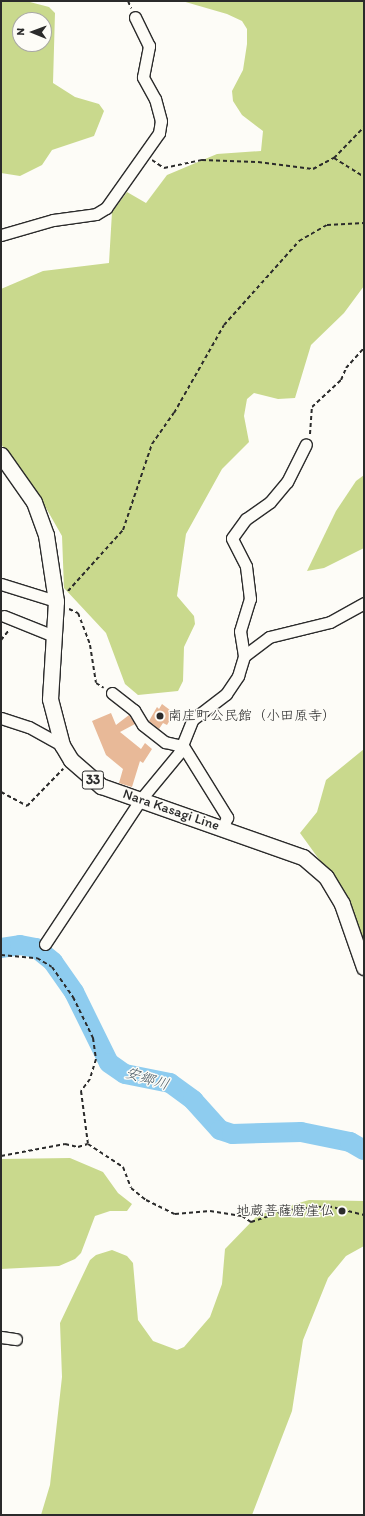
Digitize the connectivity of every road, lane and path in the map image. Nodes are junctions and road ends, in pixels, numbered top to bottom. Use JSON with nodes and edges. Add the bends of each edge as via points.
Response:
{"nodes":[{"id":1,"x":135,"y":17,"type":"dead end"},
{"id":2,"x":364,"y":127,"type":"edge"},
{"id":3,"x":143,"y":153,"type":"junction"},
{"id":4,"x":334,"y":158,"type":"junction"},
{"id":5,"x":364,"y":177,"type":"edge"},
{"id":6,"x":364,"y":223,"type":"edge"},
{"id":7,"x":1,"y":235,"type":"edge"},
{"id":8,"x":364,"y":348,"type":"edge"},
{"id":9,"x":306,"y":444,"type":"joint"},
{"id":10,"x":1,"y":455,"type":"edge"},
{"id":11,"x":1,"y":584,"type":"edge"},
{"id":12,"x":56,"y":601,"type":"junction"},
{"id":13,"x":364,"y":603,"type":"edge"},
{"id":14,"x":4,"y":616,"type":"dead end"},
{"id":15,"x":54,"y":636,"type":"junction"},
{"id":16,"x":244,"y":656,"type":"junction"},
{"id":17,"x":112,"y":693,"type":"joint"},
{"id":18,"x":1,"y":718,"type":"edge"},
{"id":19,"x":62,"y":745,"type":"junction"},
{"id":20,"x":183,"y":746,"type":"junction"},
{"id":21,"x":71,"y":760,"type":"junction"},
{"id":22,"x":1,"y":792,"type":"edge"},
{"id":23,"x":141,"y":800,"type":"junction"},
{"id":24,"x":223,"y":827,"type":"junction"},
{"id":25,"x":45,"y":944,"type":"dead end"},
{"id":26,"x":1,"y":955,"type":"edge"},
{"id":27,"x":364,"y":967,"type":"edge"},
{"id":28,"x":88,"y":1144,"type":"junction"},
{"id":29,"x":1,"y":1156,"type":"edge"},
{"id":30,"x":364,"y":1215,"type":"edge"},
{"id":31,"x":1,"y":1336,"type":"edge"},
{"id":32,"x":16,"y":1339,"type":"dead end"}],
"edges":[{"from":1,"to":3,"type":"street","via":[[149,46],[143,77],[155,99],[162,122],[159,133]]},
{"from":2,"to":4,"type":"path","via":[[338,150]]},
{"from":3,"to":4,"type":"path","via":[[164,168],[202,160],[258,162],[313,169]]},
{"from":3,"to":7,"type":"street","via":[[106,208],[96,214],[54,220]]},
{"from":4,"to":5,"type":"path"},
{"from":6,"to":12,"type":"path","via":[[327,226],[299,241],[224,325],[174,413],[152,444],[123,530],[77,583]]},
{"from":8,"to":9,"type":"path","via":[[346,368],[342,380],[312,407],[312,428]]},
{"from":9,"to":16,"type":"street","via":[[288,482],[270,502],[246,519],[232,538],[246,566],[250,599],[240,630]]},
{"from":10,"to":12,"type":"main road","name":"Nara Kasagi Line","number":"33","via":[[34,502],[51,559]]},
{"from":11,"to":12,"type":"street"},
{"from":12,"to":15,"type":"main road","name":"Nara Kasagi Line","number":"33"},
{"from":12,"to":17,"type":"path","via":[[78,614],[90,645],[96,683]]},
{"from":13,"to":16,"type":"street","via":[[330,622],[269,637]]},
{"from":14,"to":15,"type":"street"},
{"from":15,"to":19,"type":"main road","name":"Nara Kasagi Line","number":"33","via":[[50,699]]},
{"from":16,"to":20,"type":"street","via":[[238,676],[226,694],[192,720],[184,733]]},
{"from":17,"to":20,"type":"street","via":[[134,710],[142,725],[160,738]]},
{"from":18,"to":19,"type":"street","via":[[29,727]]},
{"from":19,"to":21,"type":"main road","name":"Nara Kasagi Line","number":"33"},
{"from":20,"to":23,"type":"street"},
{"from":20,"to":24,"type":"street","via":[[227,817]]},
{"from":21,"to":22,"type":"path","via":[[27,806]]},
{"from":21,"to":23,"type":"main road","name":"Nara Kasagi Line","number":"33","via":[[102,786]]},
{"from":23,"to":24,"type":"main road","name":"Nara Kasagi Line","number":"33"},
{"from":23,"to":25,"type":"street"},
{"from":24,"to":27,"type":"main road","name":"Nara Kasagi Line","number":"33","via":[[303,857],[326,876],[342,904]]},
{"from":26,"to":28,"type":"path","via":[[37,958],[52,967],[72,997],[93,1038],[96,1059],[90,1079],[81,1091]]},
{"from":28,"to":29,"type":"path","via":[[78,1147],[65,1144]]},
{"from":28,"to":30,"type":"path","via":[[123,1167],[132,1188],[146,1200],[175,1214],[210,1212],[242,1216],[251,1222],[289,1210],[328,1206]]},
{"from":31,"to":32,"type":"street"}]}
